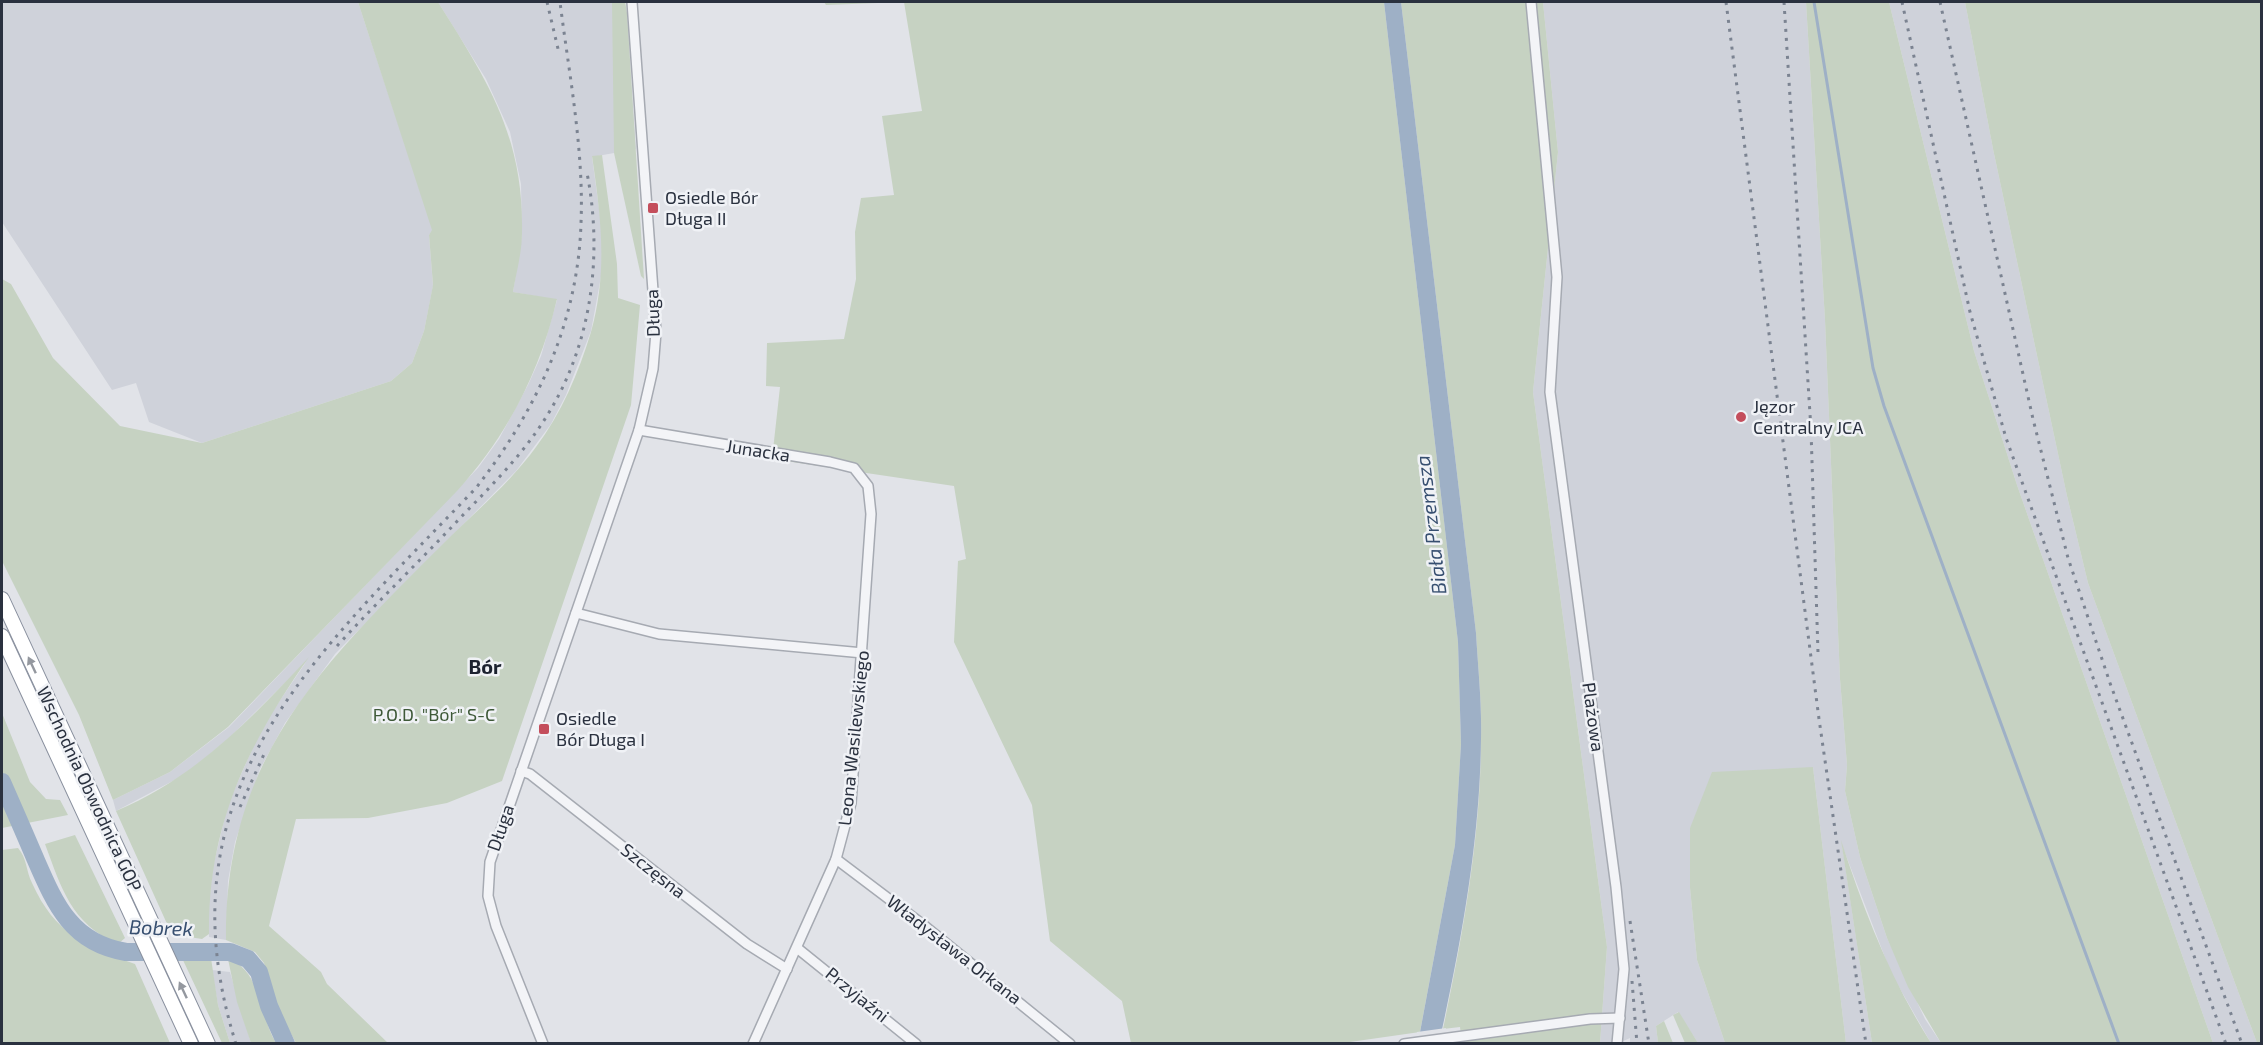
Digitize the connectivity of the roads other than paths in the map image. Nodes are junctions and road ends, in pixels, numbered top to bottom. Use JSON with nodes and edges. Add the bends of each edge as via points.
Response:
{"nodes":[{"id":1,"x":632,"y":2,"type":"edge"},
{"id":2,"x":1531,"y":2,"type":"edge"},
{"id":3,"x":639,"y":430,"type":"junction"},
{"id":4,"x":868,"y":486,"type":"joint"},
{"id":5,"x":2,"y":599,"type":"edge"},
{"id":6,"x":576,"y":613,"type":"junction"},
{"id":7,"x":2,"y":636,"type":"edge"},
{"id":8,"x":863,"y":653,"type":"junction"},
{"id":9,"x":521,"y":771,"type":"junction"},
{"id":10,"x":836,"y":859,"type":"junction"},
{"id":11,"x":797,"y":948,"type":"junction"},
{"id":12,"x":787,"y":969,"type":"junction"},
{"id":13,"x":1620,"y":1018,"type":"junction"},
{"id":14,"x":191,"y":1044,"type":"edge"},
{"id":15,"x":208,"y":1044,"type":"edge"},
{"id":16,"x":543,"y":1044,"type":"edge"},
{"id":17,"x":753,"y":1044,"type":"edge"},
{"id":18,"x":916,"y":1044,"type":"edge"},
{"id":19,"x":1070,"y":1044,"type":"edge"},
{"id":20,"x":1404,"y":1044,"type":"edge"},
{"id":21,"x":1617,"y":1044,"type":"edge"}],
"edges":[{"from":1,"to":3,"type":"street","name":"Długa","via":[[656,332],[653,369]]},
{"from":2,"to":13,"type":"street","name":"Plażowa","via":[[1557,277],[1550,392],[1616,887],[1624,969]]},
{"from":3,"to":4,"type":"street","name":"Junacka","via":[[830,462],[854,468]]},
{"from":3,"to":6,"type":"street","name":"Długa"},
{"from":4,"to":8,"type":"street","name":"Leona Wasilewskiego","via":[[871,514]]},
{"from":15,"to":5,"type":"highway","name":"Wschodnia Obwodnica GOP","one_way":true},
{"from":6,"to":8,"type":"street","via":[[659,634]]},
{"from":6,"to":9,"type":"street","name":"Długa"},
{"from":7,"to":14,"type":"highway","name":"Wschodnia Obwodnica GOP"},
{"from":8,"to":10,"type":"street","name":"Leona Wasilewskiego","via":[[851,803]]},
{"from":9,"to":12,"type":"street","name":"Szczęsna","via":[[530,774],[747,944]]},
{"from":9,"to":16,"type":"street","name":"Długa","via":[[490,862],[488,896]]},
{"from":10,"to":11,"type":"street","name":"Leona Wasilewskiego"},
{"from":10,"to":19,"type":"street","name":"Władysława Orkana"},
{"from":11,"to":12,"type":"street","name":"Leona Wasilewskiego"},
{"from":11,"to":18,"type":"street","name":"Przyjaźni"},
{"from":12,"to":17,"type":"street","name":"Leona Wasilewskiego"},
{"from":13,"to":20,"type":"street"},
{"from":13,"to":21,"type":"street","name":"Plażowa"}]}
